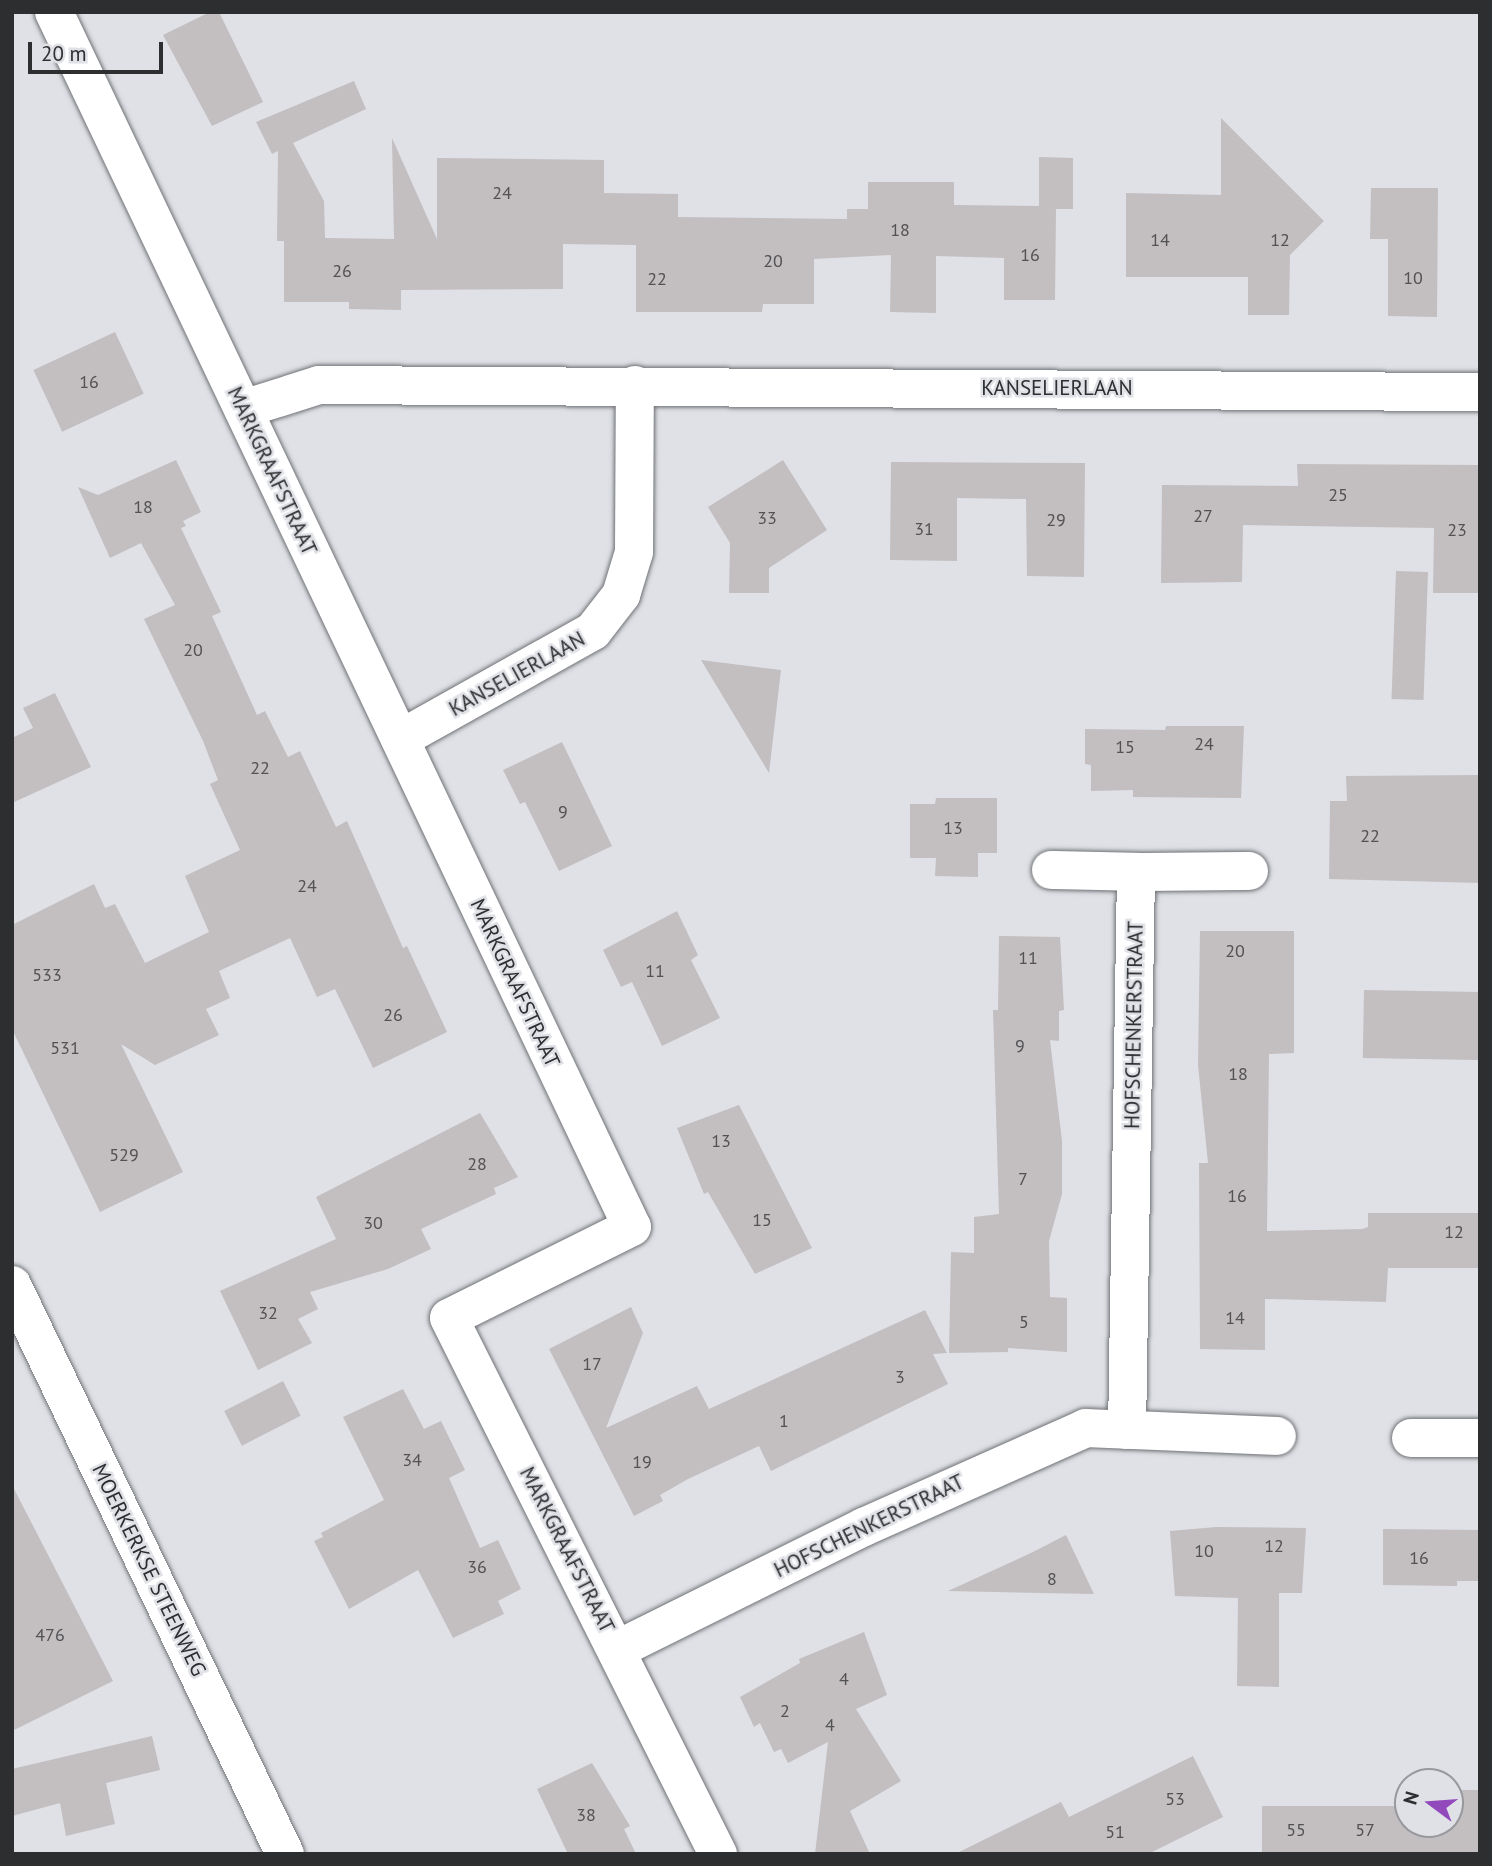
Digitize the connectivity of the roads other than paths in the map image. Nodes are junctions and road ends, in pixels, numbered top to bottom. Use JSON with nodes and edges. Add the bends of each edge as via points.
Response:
{"nodes":[{"id":1,"x":54,"y":12,"type":"edge"},
{"id":2,"x":635,"y":385,"type":"junction"},
{"id":3,"x":1480,"y":392,"type":"edge"},
{"id":4,"x":243,"y":409,"type":"junction"},
{"id":5,"x":400,"y":739,"type":"junction"},
{"id":6,"x":1051,"y":870,"type":"dead end"},
{"id":7,"x":1249,"y":871,"type":"dead end"},
{"id":8,"x":1136,"y":872,"type":"junction"},
{"id":9,"x":12,"y":1285,"type":"edge"},
{"id":10,"x":1128,"y":1430,"type":"junction"},
{"id":11,"x":1277,"y":1436,"type":"dead end"},
{"id":12,"x":1411,"y":1438,"type":"dead end"},
{"id":13,"x":1480,"y":1438,"type":"edge"},
{"id":14,"x":618,"y":1649,"type":"junction"},
{"id":15,"x":285,"y":1854,"type":"edge"},
{"id":16,"x":718,"y":1854,"type":"edge"}],
"edges":[{"from":1,"to":4,"type":"street","name":"MARKGRAAFSTRAAT"},
{"from":2,"to":3,"type":"street","name":"KANSELIERLAAN"},
{"from":2,"to":4,"type":"street","name":"KANSELIERLAAN","via":[[319,385]]},
{"from":2,"to":5,"type":"street","name":"KANSELIERLAAN","via":[[634,552],[621,596],[593,631]]},
{"from":4,"to":5,"type":"street","name":"MARKGRAAFSTRAAT"},
{"from":5,"to":14,"type":"street","name":"MARKGRAAFSTRAAT","via":[[632,1227],[449,1318]]},
{"from":6,"to":8,"type":"street"},
{"from":7,"to":8,"type":"street"},
{"from":8,"to":10,"type":"street","name":"HOFSCHENKERSTRAAT"},
{"from":9,"to":15,"type":"street","name":"MOERKERKSE STEENWEG"},
{"from":10,"to":11,"type":"street","name":"HOFSCHENKERSTRAAT"},
{"from":10,"to":14,"type":"street","name":"HOFSCHENKERSTRAAT","via":[[1086,1428],[998,1464]]},
{"from":12,"to":13,"type":"street"},
{"from":14,"to":16,"type":"street","name":"MARKGRAAFSTRAAT"}]}
